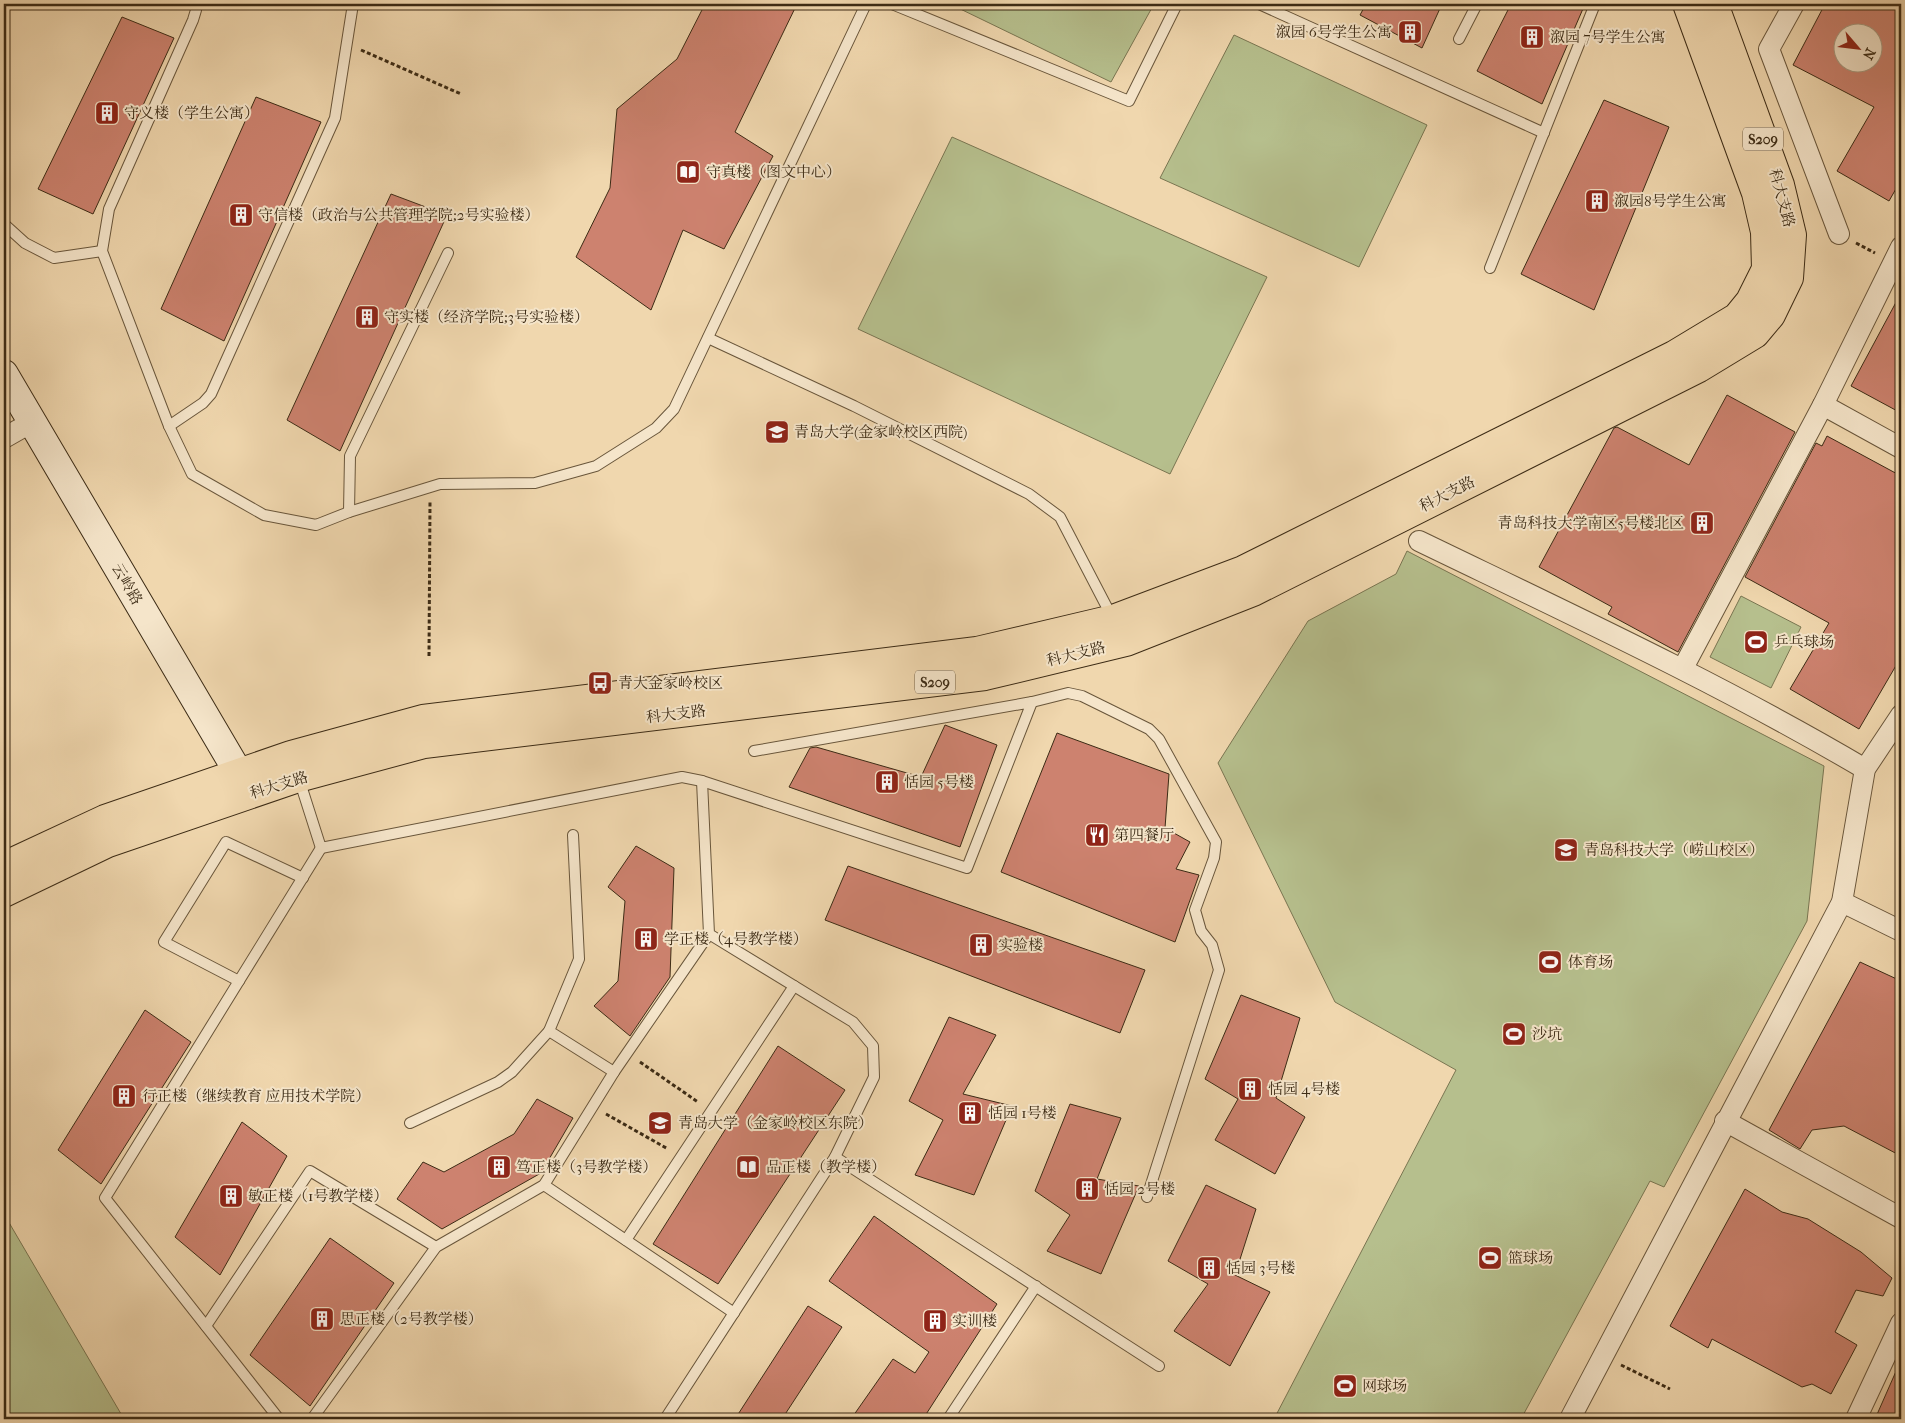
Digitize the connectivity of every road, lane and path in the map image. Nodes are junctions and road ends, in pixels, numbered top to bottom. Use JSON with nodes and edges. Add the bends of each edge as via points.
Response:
{"nodes":[{"id":1,"x":195,"y":4,"type":"edge"},
{"id":2,"x":353,"y":4,"type":"edge"},
{"id":3,"x":866,"y":4,"type":"edge"},
{"id":4,"x":892,"y":4,"type":"edge"},
{"id":5,"x":1176,"y":4,"type":"edge"},
{"id":6,"x":1259,"y":4,"type":"edge"},
{"id":7,"x":1477,"y":4,"type":"edge"},
{"id":8,"x":1595,"y":4,"type":"edge"},
{"id":9,"x":1687,"y":4,"type":"edge"},
{"id":10,"x":1714,"y":4,"type":"edge"},
{"id":11,"x":1794,"y":4,"type":"edge"},
{"id":12,"x":1459,"y":39,"type":"dead end"},
{"id":13,"x":347,"y":44,"type":"junction"},
{"id":14,"x":461,"y":94,"type":"dead end"},
{"id":15,"x":1544,"y":134,"type":"junction"},
{"id":16,"x":4,"y":224,"type":"edge"},
{"id":17,"x":1839,"y":234,"type":"joint"},
{"id":18,"x":102,"y":251,"type":"junction"},
{"id":19,"x":448,"y":253,"type":"dead end"},
{"id":20,"x":1897,"y":254,"type":"edge"},
{"id":21,"x":1490,"y":268,"type":"dead end"},
{"id":22,"x":708,"y":338,"type":"junction"},
{"id":23,"x":4,"y":374,"type":"edge"},
{"id":24,"x":1823,"y":405,"type":"junction"},
{"id":25,"x":32,"y":422,"type":"junction"},
{"id":26,"x":169,"y":426,"type":"junction"},
{"id":27,"x":4,"y":438,"type":"edge"},
{"id":28,"x":1901,"y":448,"type":"edge"},
{"id":29,"x":430,"y":487,"type":"junction"},
{"id":30,"x":349,"y":512,"type":"junction"},
{"id":31,"x":1419,"y":541,"type":"dead end"},
{"id":32,"x":1120,"y":631,"type":"junction"},
{"id":33,"x":429,"y":656,"type":"dead end"},
{"id":34,"x":1683,"y":668,"type":"junction"},
{"id":35,"x":1032,"y":702,"type":"junction"},
{"id":36,"x":1901,"y":715,"type":"edge"},
{"id":37,"x":754,"y":751,"type":"dead end"},
{"id":38,"x":294,"y":766,"type":"junction"},
{"id":39,"x":1865,"y":769,"type":"junction"},
{"id":40,"x":702,"y":781,"type":"junction"},
{"id":41,"x":243,"y":783,"type":"junction"},
{"id":42,"x":573,"y":835,"type":"dead end"},
{"id":43,"x":321,"y":848,"type":"junction"},
{"id":44,"x":4,"y":866,"type":"edge"},
{"id":45,"x":303,"y":878,"type":"junction"},
{"id":46,"x":4,"y":893,"type":"edge"},
{"id":47,"x":1842,"y":902,"type":"junction"},
{"id":48,"x":1901,"y":931,"type":"edge"},
{"id":49,"x":708,"y":934,"type":"junction"},
{"id":50,"x":239,"y":981,"type":"junction"},
{"id":51,"x":794,"y":986,"type":"junction"},
{"id":52,"x":549,"y":1031,"type":"junction"},
{"id":53,"x":627,"y":1053,"type":"junction"},
{"id":54,"x":614,"y":1072,"type":"junction"},
{"id":55,"x":592,"y":1106,"type":"junction"},
{"id":56,"x":711,"y":1111,"type":"junction"},
{"id":57,"x":1726,"y":1121,"type":"junction"},
{"id":58,"x":410,"y":1123,"type":"dead end"},
{"id":59,"x":682,"y":1156,"type":"junction"},
{"id":60,"x":835,"y":1157,"type":"junction"},
{"id":61,"x":544,"y":1185,"type":"junction"},
{"id":62,"x":1147,"y":1197,"type":"dead end"},
{"id":63,"x":1901,"y":1218,"type":"edge"},
{"id":64,"x":626,"y":1240,"type":"junction"},
{"id":65,"x":436,"y":1247,"type":"junction"},
{"id":66,"x":1036,"y":1286,"type":"junction"},
{"id":67,"x":734,"y":1313,"type":"junction"},
{"id":68,"x":1901,"y":1323,"type":"edge"},
{"id":69,"x":206,"y":1326,"type":"junction"},
{"id":70,"x":1604,"y":1355,"type":"junction"},
{"id":71,"x":1158,"y":1366,"type":"dead end"},
{"id":72,"x":1670,"y":1389,"type":"dead end"},
{"id":73,"x":1720,"y":1416,"type":"dead end"},
{"id":74,"x":279,"y":1419,"type":"edge"},
{"id":75,"x":312,"y":1419,"type":"edge"},
{"id":76,"x":665,"y":1419,"type":"edge"},
{"id":77,"x":948,"y":1419,"type":"edge"},
{"id":78,"x":1570,"y":1419,"type":"edge"},
{"id":79,"x":1726,"y":1419,"type":"edge"},
{"id":80,"x":1856,"y":1419,"type":"edge"}],
"edges":[{"from":1,"to":18,"type":"lane","via":[[193,20],[109,209]]},
{"from":2,"to":13,"type":"lane"},
{"from":3,"to":22,"type":"lane"},
{"from":4,"to":5,"type":"lane","via":[[1129,101]]},
{"from":6,"to":15,"type":"lane"},
{"from":7,"to":12,"type":"lane"},
{"from":8,"to":15,"type":"lane"},
{"from":9,"to":32,"type":"main road","name":"科大支路","number":"S209","via":[[1756,193],[1765,232],[1766,268],[1750,301],[1737,317],[1674,355]]},
{"from":10,"to":32,"type":"main road","name":"科大支路","number":"S209","via":[[1780,185],[1792,235],[1789,278],[1771,315],[1755,334],[1699,368],[1253,592]]},
{"from":11,"to":17,"type":"street","via":[[1769,49]]},
{"from":13,"to":14,"type":"path"},
{"from":13,"to":26,"type":"lane","via":[[335,118],[211,394]]},
{"from":15,"to":21,"type":"lane"},
{"from":16,"to":18,"type":"lane","via":[[25,243],[54,258]]},
{"from":17,"to":20,"type":"path"},
{"from":18,"to":26,"type":"lane"},
{"from":19,"to":30,"type":"lane","via":[[350,456]]},
{"from":20,"to":24,"type":"street"},
{"from":22,"to":29,"type":"lane","via":[[674,409],[656,428],[596,466],[535,483],[440,484]]},
{"from":22,"to":32,"type":"lane","via":[[854,406],[1029,494],[1060,517]]},
{"from":23,"to":25,"type":"street","name":"云岭路"},
{"from":24,"to":28,"type":"street"},
{"from":24,"to":34,"type":"street"},
{"from":25,"to":27,"type":"street"},
{"from":25,"to":41,"type":"street","name":"云岭路"},
{"from":26,"to":30,"type":"lane","via":[[192,474],[264,515],[316,525]]},
{"from":29,"to":30,"type":"lane"},
{"from":29,"to":33,"type":"path"},
{"from":31,"to":34,"type":"street"},
{"from":32,"to":38,"type":"main road","name":"科大支路","number":"S209","via":[[423,719]]},
{"from":34,"to":39,"type":"street","via":[[1795,727]]},
{"from":35,"to":37,"type":"lane"},
{"from":35,"to":40,"type":"lane","via":[[967,868]]},
{"from":35,"to":62,"type":"lane","via":[[1068,694],[1082,696],[1150,729],[1159,739],[1216,842],[1214,858],[1195,910],[1201,931],[1212,945],[1219,970]]},
{"from":36,"to":39,"type":"street"},
{"from":38,"to":41,"type":"main road","name":"科大支路","number":"S209"},
{"from":38,"to":43,"type":"lane"},
{"from":39,"to":47,"type":"street"},
{"from":40,"to":43,"type":"lane","via":[[682,777]]},
{"from":40,"to":49,"type":"lane"},
{"from":41,"to":44,"type":"main road","name":"科大支路","number":"S209","via":[[105,818]]},
{"from":41,"to":46,"type":"main road","name":"科大支路","number":"S209"},
{"from":42,"to":52,"type":"lane","via":[[579,959]]},
{"from":43,"to":45,"type":"lane"},
{"from":45,"to":50,"type":"lane"},
{"from":45,"to":50,"type":"lane","via":[[226,842],[164,942]]},
{"from":47,"to":48,"type":"street"},
{"from":47,"to":57,"type":"street"},
{"from":49,"to":51,"type":"lane"},
{"from":49,"to":53,"type":"lane"},
{"from":50,"to":69,"type":"lane","via":[[105,1198]]},
{"from":51,"to":56,"type":"lane"},
{"from":51,"to":60,"type":"lane","via":[[853,1022],[873,1046],[874,1077]]},
{"from":52,"to":54,"type":"lane"},
{"from":52,"to":58,"type":"lane","via":[[512,1072],[498,1082]]},
{"from":53,"to":54,"type":"lane"},
{"from":53,"to":56,"type":"path"},
{"from":54,"to":55,"type":"lane"},
{"from":55,"to":59,"type":"path"},
{"from":55,"to":61,"type":"lane"},
{"from":56,"to":59,"type":"lane"},
{"from":57,"to":63,"type":"street"},
{"from":57,"to":70,"type":"street"},
{"from":59,"to":64,"type":"lane"},
{"from":60,"to":66,"type":"lane"},
{"from":60,"to":67,"type":"lane"},
{"from":61,"to":64,"type":"lane"},
{"from":61,"to":65,"type":"lane"},
{"from":64,"to":67,"type":"lane"},
{"from":65,"to":69,"type":"lane","via":[[310,1171]]},
{"from":65,"to":75,"type":"lane"},
{"from":66,"to":71,"type":"lane"},
{"from":66,"to":77,"type":"lane"},
{"from":67,"to":76,"type":"lane"},
{"from":68,"to":80,"type":"street"},
{"from":69,"to":74,"type":"lane"},
{"from":70,"to":72,"type":"path"},
{"from":70,"to":78,"type":"street"},
{"from":73,"to":79,"type":"path"}]}
